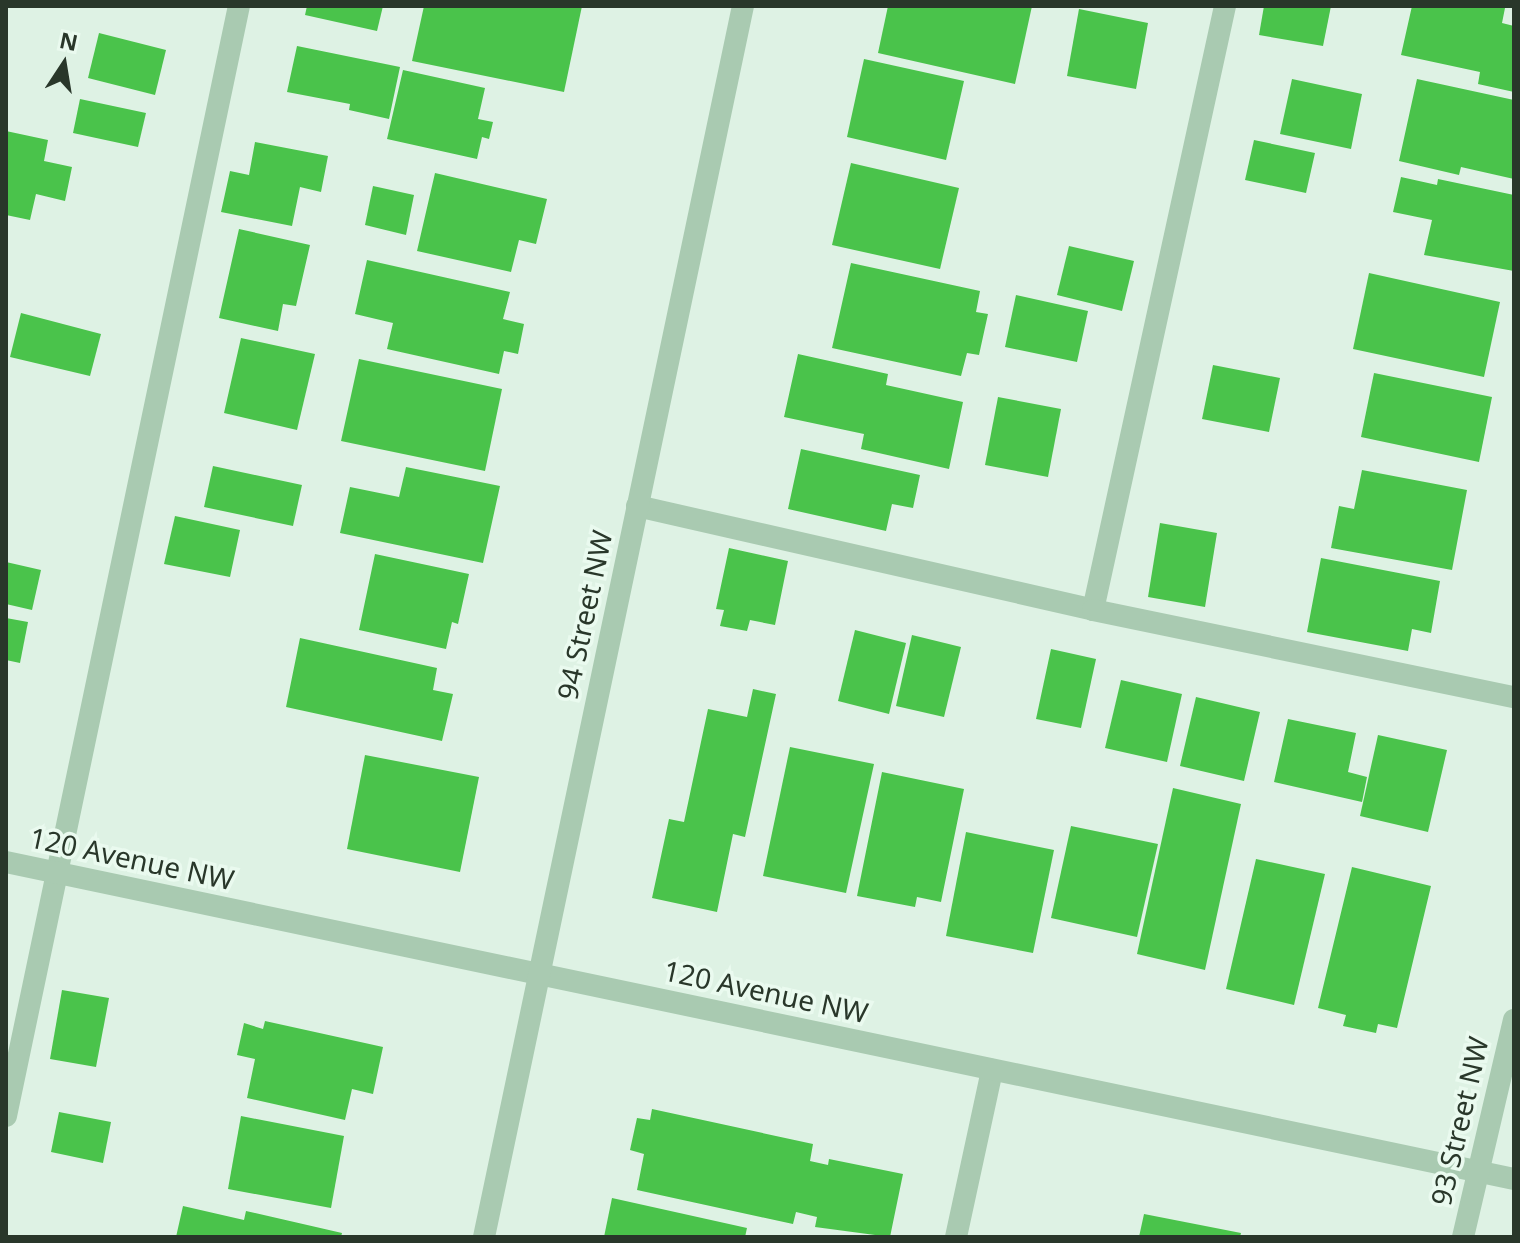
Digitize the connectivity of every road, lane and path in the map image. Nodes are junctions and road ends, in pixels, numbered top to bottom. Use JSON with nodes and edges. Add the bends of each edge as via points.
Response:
{"nodes":[{"id":1,"x":239,"y":6,"type":"edge"},
{"id":2,"x":743,"y":6,"type":"edge"},
{"id":3,"x":1225,"y":6,"type":"edge"},
{"id":4,"x":637,"y":506,"type":"junction"},
{"id":5,"x":1093,"y":610,"type":"junction"},
{"id":6,"x":1514,"y":697,"type":"edge"},
{"id":7,"x":6,"y":862,"type":"edge"},
{"id":8,"x":57,"y":872,"type":"junction"},
{"id":9,"x":539,"y":974,"type":"junction"},
{"id":10,"x":1514,"y":1020,"type":"edge"},
{"id":11,"x":992,"y":1070,"type":"junction"},
{"id":12,"x":6,"y":1116,"type":"edge"},
{"id":13,"x":1476,"y":1171,"type":"junction"},
{"id":14,"x":1514,"y":1179,"type":"edge"},
{"id":15,"x":484,"y":1237,"type":"edge"},
{"id":16,"x":956,"y":1237,"type":"edge"},
{"id":17,"x":1463,"y":1237,"type":"edge"}],
"edges":[{"from":1,"to":8,"type":"street"},
{"from":2,"to":4,"type":"street","name":"94 Street NW"},
{"from":3,"to":5,"type":"street"},
{"from":4,"to":5,"type":"street"},
{"from":4,"to":9,"type":"street","name":"94 Street NW"},
{"from":5,"to":6,"type":"street"},
{"from":7,"to":8,"type":"street","name":"120 Avenue NW"},
{"from":8,"to":9,"type":"street","name":"120 Avenue NW"},
{"from":8,"to":12,"type":"street"},
{"from":9,"to":11,"type":"street","name":"120 Avenue NW"},
{"from":9,"to":15,"type":"street","name":"94 Street NW"},
{"from":10,"to":13,"type":"street","name":"93 Street NW"},
{"from":11,"to":13,"type":"street","name":"120 Avenue NW"},
{"from":11,"to":16,"type":"street"},
{"from":13,"to":14,"type":"street","name":"120 Avenue NW"},
{"from":13,"to":17,"type":"street","name":"93 Street NW"}]}
